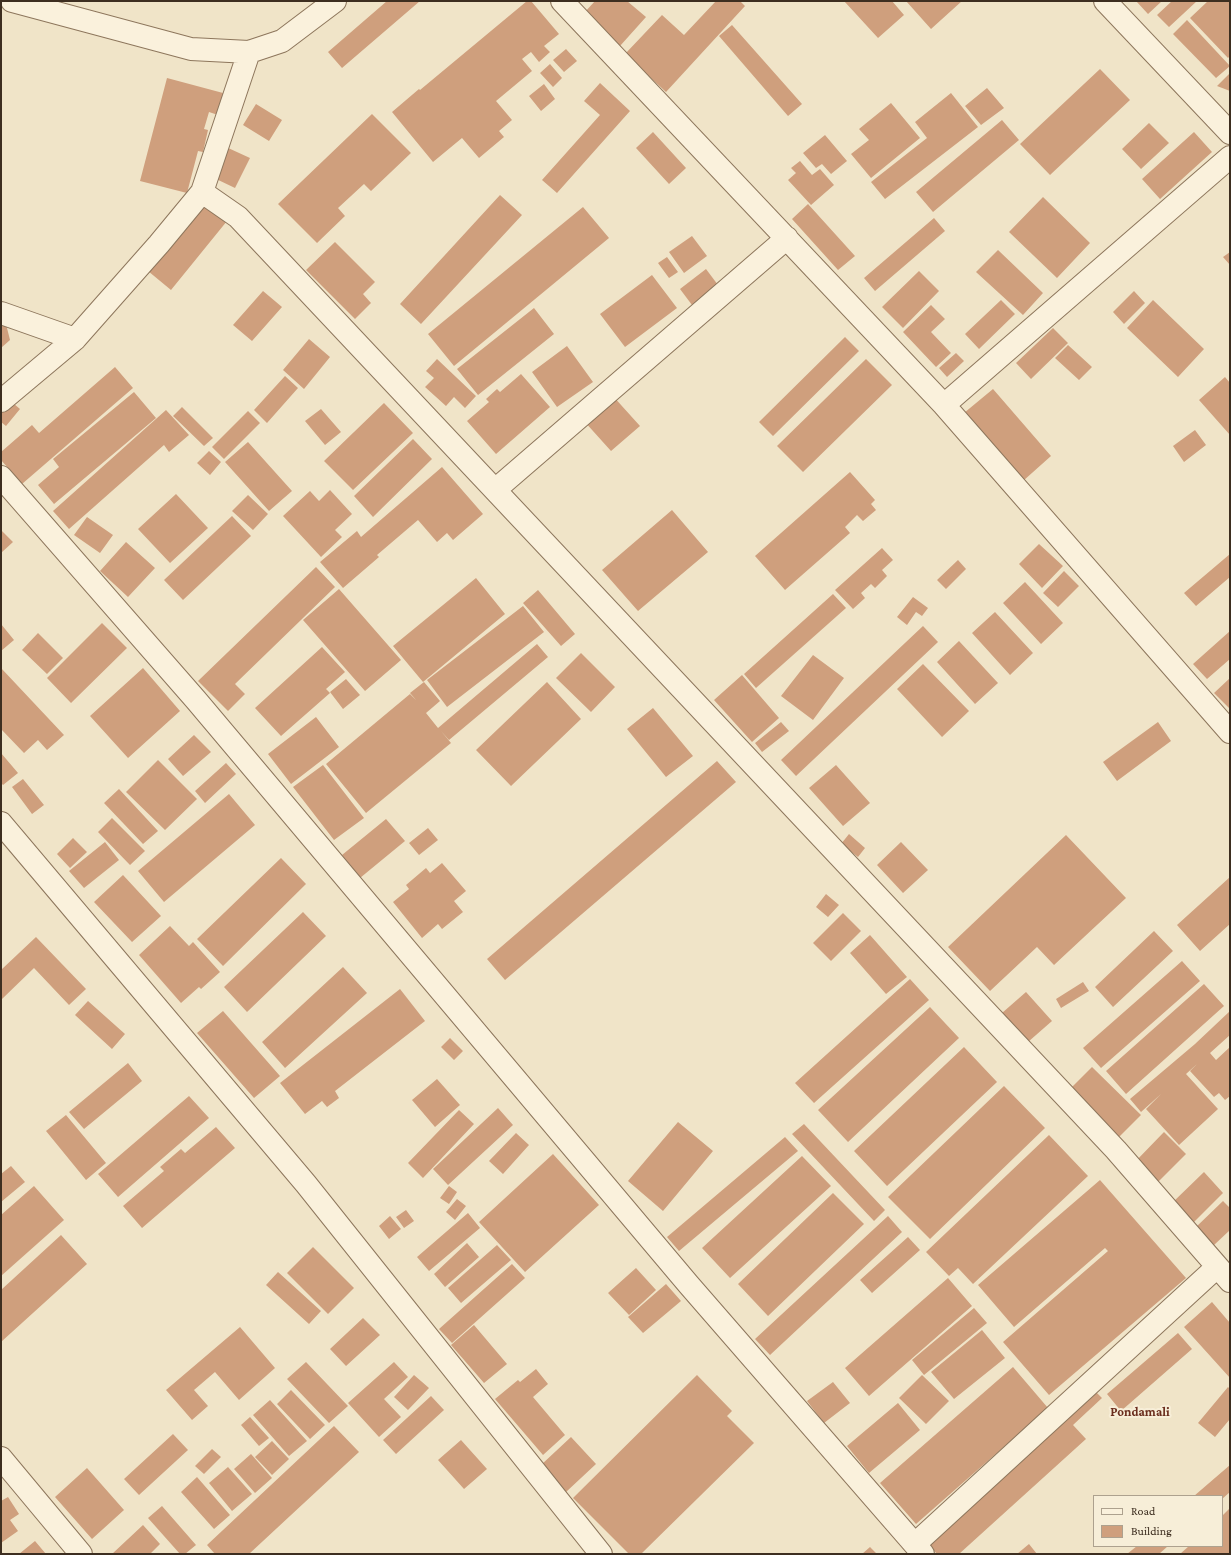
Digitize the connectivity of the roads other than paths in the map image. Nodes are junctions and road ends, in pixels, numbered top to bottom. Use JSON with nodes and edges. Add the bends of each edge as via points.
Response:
{"nodes":[{"id":1,"x":12,"y":1,"type":"edge"},
{"id":2,"x":336,"y":1,"type":"edge"},
{"id":3,"x":562,"y":1,"type":"edge"},
{"id":4,"x":1105,"y":1,"type":"edge"},
{"id":5,"x":249,"y":52,"type":"junction"},
{"id":6,"x":1230,"y":133,"type":"edge"},
{"id":7,"x":1230,"y":157,"type":"edge"},
{"id":8,"x":202,"y":192,"type":"junction"},
{"id":9,"x":787,"y":238,"type":"junction"},
{"id":10,"x":1,"y":313,"type":"edge"},
{"id":11,"x":75,"y":339,"type":"junction"},
{"id":12,"x":1,"y":401,"type":"edge"},
{"id":13,"x":944,"y":405,"type":"junction"},
{"id":14,"x":1,"y":477,"type":"edge"},
{"id":15,"x":495,"y":490,"type":"junction"},
{"id":16,"x":1230,"y":732,"type":"edge"},
{"id":17,"x":1,"y":823,"type":"edge"},
{"id":18,"x":1224,"y":1274,"type":"edge"},
{"id":19,"x":1,"y":1458,"type":"edge"},
{"id":20,"x":919,"y":1549,"type":"edge"},
{"id":21,"x":81,"y":1554,"type":"edge"},
{"id":22,"x":601,"y":1554,"type":"edge"}],
"edges":[{"from":1,"to":5,"type":"street","via":[[191,49]]},
{"from":2,"to":5,"type":"street","via":[[282,41]]},
{"from":3,"to":9,"type":"street"},
{"from":4,"to":6,"type":"street"},
{"from":5,"to":8,"type":"street"},
{"from":7,"to":13,"type":"street"},
{"from":8,"to":11,"type":"street"},
{"from":8,"to":15,"type":"street","via":[[238,217]]},
{"from":9,"to":13,"type":"street"},
{"from":9,"to":15,"type":"street"},
{"from":10,"to":11,"type":"street"},
{"from":11,"to":12,"type":"street"},
{"from":13,"to":16,"type":"street"},
{"from":14,"to":20,"type":"street","via":[[196,700],[689,1285]]},
{"from":15,"to":18,"type":"street","via":[[1116,1150]]},
{"from":17,"to":22,"type":"street","via":[[306,1184]]},
{"from":18,"to":20,"type":"street"},
{"from":19,"to":21,"type":"street"}]}
